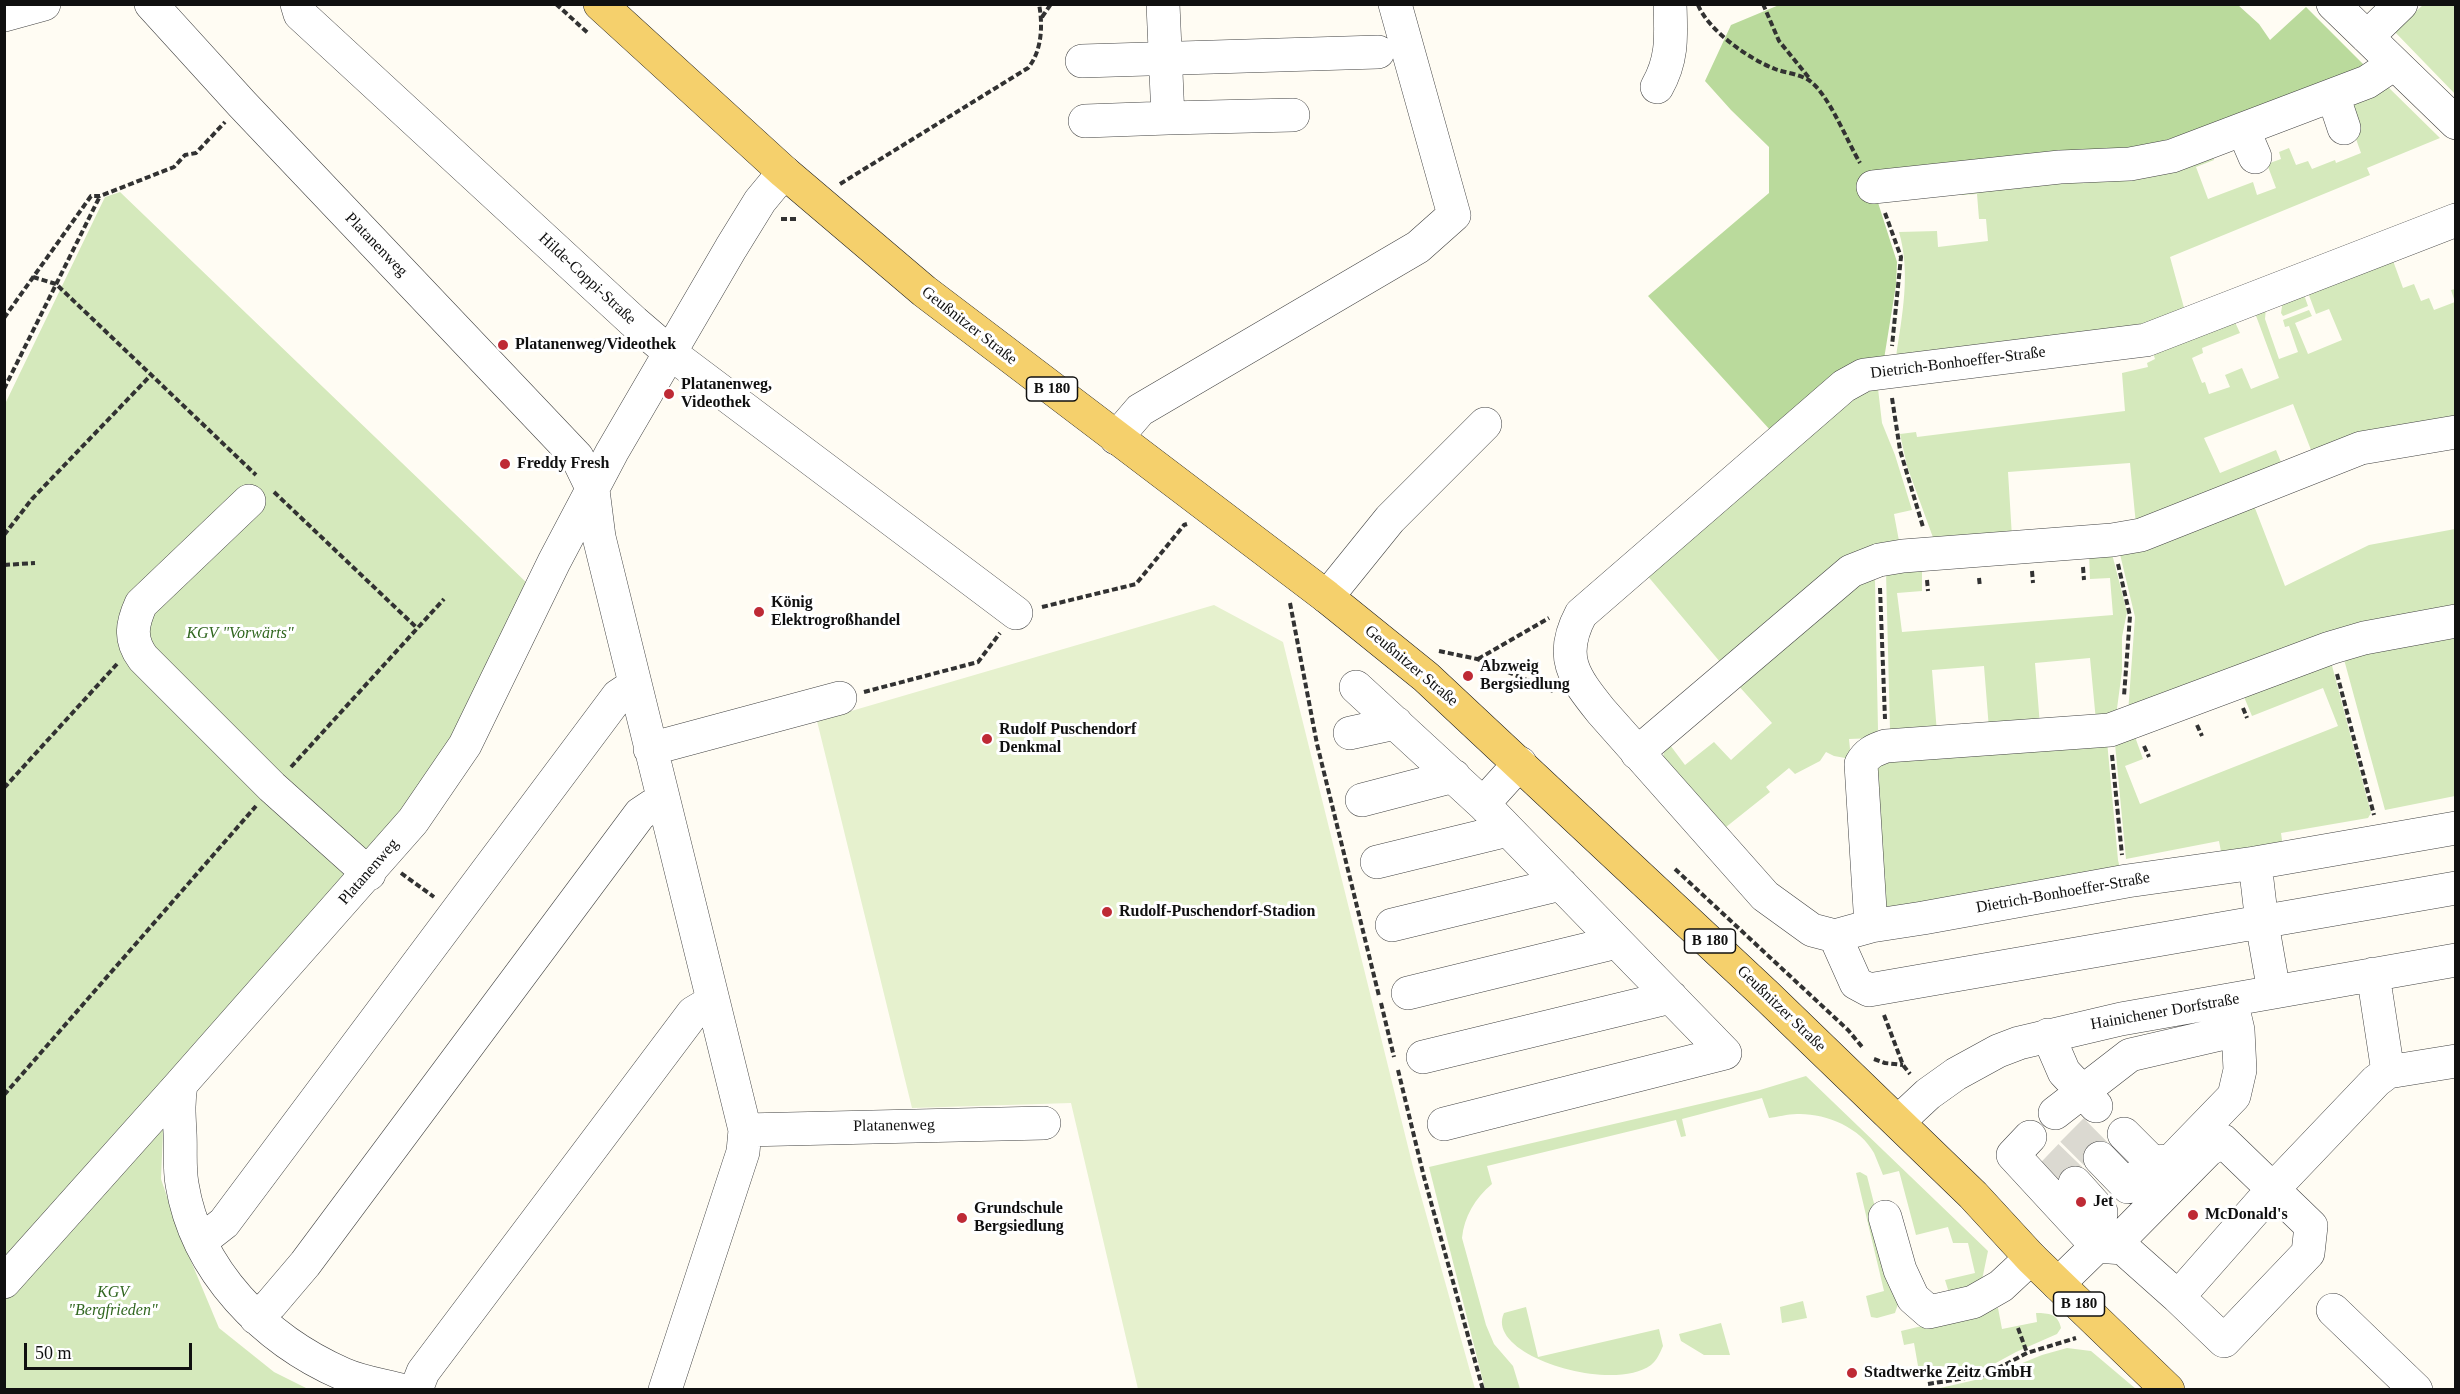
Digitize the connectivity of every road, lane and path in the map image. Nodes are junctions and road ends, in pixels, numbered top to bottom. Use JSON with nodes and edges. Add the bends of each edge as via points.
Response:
{"nodes":[{"id":1,"x":44,"y":4,"type":"edge"},
{"id":2,"x":151,"y":4,"type":"edge"},
{"id":3,"x":297,"y":4,"type":"edge"},
{"id":4,"x":600,"y":4,"type":"edge"},
{"id":5,"x":1039,"y":4,"type":"edge"},
{"id":6,"x":1051,"y":4,"type":"edge"},
{"id":7,"x":1163,"y":4,"type":"edge"},
{"id":8,"x":1395,"y":4,"type":"edge"},
{"id":9,"x":1670,"y":4,"type":"edge"},
{"id":10,"x":1698,"y":4,"type":"edge"},
{"id":11,"x":1763,"y":4,"type":"edge"},
{"id":12,"x":2333,"y":4,"type":"edge"},
{"id":13,"x":2401,"y":4,"type":"edge"},
{"id":14,"x":4,"y":15,"type":"edge"},
{"id":15,"x":1041,"y":17,"type":"junction"},
{"id":16,"x":2367,"y":37,"type":"junction"},
{"id":17,"x":1378,"y":52,"type":"dead end"},
{"id":18,"x":1166,"y":56,"type":"junction"},
{"id":19,"x":1082,"y":61,"type":"dead end"},
{"id":20,"x":2394,"y":63,"type":"junction"},
{"id":21,"x":1811,"y":82,"type":"junction"},
{"id":22,"x":1657,"y":87,"type":"dead end"},
{"id":23,"x":2333,"y":94,"type":"junction"},
{"id":24,"x":242,"y":104,"type":"junction"},
{"id":25,"x":1293,"y":115,"type":"dead end"},
{"id":26,"x":1168,"y":118,"type":"junction"},
{"id":27,"x":1085,"y":122,"type":"dead end"},
{"id":28,"x":2456,"y":123,"type":"edge"},
{"id":29,"x":2344,"y":128,"type":"dead end"},
{"id":30,"x":784,"y":172,"type":"junction"},
{"id":31,"x":1873,"y":187,"type":"junction"},
{"id":32,"x":100,"y":196,"type":"junction"},
{"id":33,"x":821,"y":204,"type":"junction"},
{"id":34,"x":2456,"y":220,"type":"edge"},
{"id":35,"x":33,"y":277,"type":"junction"},
{"id":36,"x":56,"y":284,"type":"junction"},
{"id":37,"x":4,"y":318,"type":"edge"},
{"id":38,"x":669,"y":352,"type":"junction"},
{"id":39,"x":1889,"y":370,"type":"junction"},
{"id":40,"x":151,"y":375,"type":"junction"},
{"id":41,"x":4,"y":389,"type":"edge"},
{"id":42,"x":1485,"y":424,"type":"dead end"},
{"id":43,"x":2456,"y":432,"type":"edge"},
{"id":44,"x":1116,"y":438,"type":"junction"},
{"id":45,"x":258,"y":488,"type":"junction"},
{"id":46,"x":594,"y":490,"type":"junction"},
{"id":47,"x":1208,"y":508,"type":"junction"},
{"id":48,"x":4,"y":535,"type":"edge"},
{"id":49,"x":2112,"y":540,"type":"junction"},
{"id":50,"x":1925,"y":554,"type":"junction"},
{"id":51,"x":1880,"y":560,"type":"junction"},
{"id":52,"x":35,"y":563,"type":"dead end"},
{"id":53,"x":4,"y":565,"type":"edge"},
{"id":54,"x":1327,"y":597,"type":"junction"},
{"id":55,"x":444,"y":599,"type":"dead end"},
{"id":56,"x":1593,"y":603,"type":"junction"},
{"id":57,"x":1016,"y":613,"type":"junction"},
{"id":58,"x":2456,"y":621,"type":"edge"},
{"id":59,"x":417,"y":628,"type":"junction"},
{"id":60,"x":134,"y":646,"type":"junction"},
{"id":61,"x":2330,"y":648,"type":"junction"},
{"id":62,"x":1434,"y":649,"type":"dead end"},
{"id":63,"x":1477,"y":660,"type":"junction"},
{"id":64,"x":1356,"y":687,"type":"dead end"},
{"id":65,"x":635,"y":688,"type":"junction"},
{"id":66,"x":1560,"y":694,"type":"dead end"},
{"id":67,"x":840,"y":698,"type":"joint"},
{"id":68,"x":1396,"y":723,"type":"junction"},
{"id":69,"x":2116,"y":728,"type":"junction"},
{"id":70,"x":1350,"y":734,"type":"dead end"},
{"id":71,"x":1886,"y":746,"type":"junction"},
{"id":72,"x":651,"y":749,"type":"junction"},
{"id":73,"x":1637,"y":753,"type":"junction"},
{"id":74,"x":1520,"y":763,"type":"junction"},
{"id":75,"x":1454,"y":776,"type":"junction"},
{"id":76,"x":272,"y":787,"type":"junction"},
{"id":77,"x":4,"y":788,"type":"edge"},
{"id":78,"x":1362,"y":800,"type":"dead end"},
{"id":79,"x":1484,"y":804,"type":"junction"},
{"id":80,"x":651,"y":808,"type":"junction"},
{"id":81,"x":2456,"y":828,"type":"edge"},
{"id":82,"x":1508,"y":830,"type":"junction"},
{"id":83,"x":2119,"y":833,"type":"dead end"},
{"id":84,"x":2382,"y":841,"type":"junction"},
{"id":85,"x":1377,"y":862,"type":"dead end"},
{"id":86,"x":2255,"y":864,"type":"junction"},
{"id":87,"x":375,"y":866,"type":"junction"},
{"id":88,"x":1561,"y":884,"type":"junction"},
{"id":89,"x":2456,"y":888,"type":"edge"},
{"id":90,"x":458,"y":914,"type":"junction"},
{"id":91,"x":2262,"y":922,"type":"junction"},
{"id":92,"x":1392,"y":925,"type":"dead end"},
{"id":93,"x":1872,"y":926,"type":"junction"},
{"id":94,"x":1835,"y":936,"type":"junction"},
{"id":95,"x":1617,"y":942,"type":"junction"},
{"id":96,"x":2456,"y":960,"type":"edge"},
{"id":97,"x":2373,"y":974,"type":"junction"},
{"id":98,"x":1874,"y":989,"type":"junction"},
{"id":99,"x":2274,"y":992,"type":"junction"},
{"id":100,"x":1408,"y":993,"type":"dead end"},
{"id":101,"x":1671,"y":997,"type":"junction"},
{"id":102,"x":714,"y":1004,"type":"junction"},
{"id":103,"x":2234,"y":1015,"type":"junction"},
{"id":104,"x":2048,"y":1035,"type":"junction"},
{"id":105,"x":1423,"y":1057,"type":"dead end"},
{"id":106,"x":2456,"y":1061,"type":"edge"},
{"id":107,"x":2388,"y":1072,"type":"junction"},
{"id":108,"x":180,"y":1084,"type":"junction"},
{"id":109,"x":1928,"y":1094,"type":"junction"},
{"id":110,"x":4,"y":1095,"type":"edge"},
{"id":111,"x":2089,"y":1098,"type":"junction"},
{"id":112,"x":1898,"y":1122,"type":"junction"},
{"id":113,"x":1044,"y":1123,"type":"dead end"},
{"id":114,"x":1444,"y":1124,"type":"dead end"},
{"id":115,"x":745,"y":1130,"type":"junction"},
{"id":116,"x":2124,"y":1134,"type":"tunnel mouth"},
{"id":117,"x":2100,"y":1158,"type":"tunnel mouth"},
{"id":118,"x":2152,"y":1162,"type":"junction"},
{"id":119,"x":2076,"y":1183,"type":"tunnel mouth"},
{"id":120,"x":2128,"y":1187,"type":"junction"},
{"id":121,"x":2274,"y":1188,"type":"junction"},
{"id":122,"x":2101,"y":1212,"type":"junction"},
{"id":123,"x":1885,"y":1217,"type":"dead end"},
{"id":124,"x":201,"y":1241,"type":"junction"},
{"id":125,"x":2110,"y":1247,"type":"junction"},
{"id":126,"x":2031,"y":1258,"type":"junction"},
{"id":127,"x":4,"y":1282,"type":"edge"},
{"id":128,"x":2058,"y":1284,"type":"junction"},
{"id":129,"x":2178,"y":1297,"type":"junction"},
{"id":130,"x":2333,"y":1310,"type":"dead end"},
{"id":131,"x":256,"y":1318,"type":"junction"},
{"id":132,"x":2018,"y":1328,"type":"dead end"},
{"id":133,"x":2105,"y":1329,"type":"junction"},
{"id":134,"x":2027,"y":1353,"type":"junction"},
{"id":135,"x":1928,"y":1384,"type":"dead end"},
{"id":136,"x":401,"y":1389,"type":"edge"},
{"id":137,"x":416,"y":1389,"type":"edge"},
{"id":138,"x":665,"y":1389,"type":"edge"},
{"id":139,"x":2168,"y":1389,"type":"edge"},
{"id":140,"x":2416,"y":1389,"type":"edge"}],
"edges":[{"from":1,"to":14,"type":"street"},
{"from":2,"to":24,"type":"street","name":"Platanenweg"},
{"from":3,"to":38,"type":"street","name":"Hilde-Coppi-Straße","via":[[300,14]]},
{"from":4,"to":30,"type":"main road","name":"Geußnitzer Straße","number":"B 180"},
{"from":5,"to":15,"type":"path"},
{"from":6,"to":15,"type":"path"},
{"from":7,"to":18,"type":"street"},
{"from":8,"to":44,"type":"street","via":[[1454,215],[1418,247],[1140,410]]},
{"from":9,"to":22,"type":"street","via":[[1667,70]]},
{"from":10,"to":21,"type":"path","via":[[1719,32],[1750,56]]},
{"from":11,"to":21,"type":"path","via":[[1772,31]]},
{"from":12,"to":16,"type":"street"},
{"from":13,"to":16,"type":"street"},
{"from":15,"to":33,"type":"path","via":[[1038,51],[1028,68],[841,183]]},
{"from":16,"to":20,"type":"street"},
{"from":17,"to":18,"type":"street"},
{"from":18,"to":19,"type":"street"},
{"from":18,"to":26,"type":"street"},
{"from":20,"to":23,"type":"street","via":[[2367,82]]},
{"from":20,"to":28,"type":"street"},
{"from":21,"to":31,"type":"path"},
{"from":23,"to":29,"type":"street"},
{"from":23,"to":31,"type":"street","via":[[2249,143],[2130,164],[2060,167]]},
{"from":24,"to":32,"type":"path","via":[[196,153],[185,155],[174,167]]},
{"from":24,"to":46,"type":"street","name":"Platanenweg","via":[[577,457]]},
{"from":25,"to":26,"type":"street"},
{"from":26,"to":27,"type":"street"},
{"from":30,"to":33,"type":"main road","name":"Geußnitzer Straße","number":"B 180"},
{"from":30,"to":38,"type":"street","name":"Platanenweg","via":[[760,201]]},
{"from":31,"to":39,"type":"path","via":[[1898,245],[1902,268]]},
{"from":32,"to":35,"type":"path","via":[[92,196]]},
{"from":32,"to":36,"type":"path"},
{"from":33,"to":44,"type":"main road","name":"Geußnitzer Straße","number":"B 180","via":[[924,291]]},
{"from":34,"to":39,"type":"street","name":"Dietrich-Bonhoeffer-Straße","via":[[2146,340]]},
{"from":35,"to":36,"type":"path"},
{"from":35,"to":37,"type":"path"},
{"from":36,"to":40,"type":"path"},
{"from":36,"to":41,"type":"path"},
{"from":38,"to":46,"type":"street","name":"Platanenweg"},
{"from":38,"to":57,"type":"street","name":"Hilde-Coppi-Straße"},
{"from":39,"to":50,"type":"path","via":[[1900,450],[1920,513]]},
{"from":39,"to":56,"type":"street","name":"Dietrich-Bonhoeffer-Straße","via":[[1864,375],[1844,386]]},
{"from":40,"to":45,"type":"path"},
{"from":40,"to":48,"type":"path","via":[[32,499]]},
{"from":42,"to":54,"type":"street","via":[[1390,519]]},
{"from":43,"to":49,"type":"street","via":[[2361,448],[2140,535]]},
{"from":44,"to":47,"type":"main road","name":"Geußnitzer Straße","number":"B 180"},
{"from":45,"to":59,"type":"path"},
{"from":45,"to":60,"type":"street","via":[[141,604],[134,621]]},
{"from":46,"to":65,"type":"street","name":"Platanenweg","via":[[599,537]]},
{"from":46,"to":87,"type":"street","name":"Platanenweg","via":[[554,562],[465,745],[413,820]]},
{"from":47,"to":54,"type":"main road","name":"Geußnitzer Straße","number":"B 180"},
{"from":47,"to":57,"type":"path","via":[[1195,524],[1184,525],[1136,584]]},
{"from":49,"to":50,"type":"street"},
{"from":49,"to":69,"type":"path","via":[[2130,616]]},
{"from":50,"to":51,"type":"street"},
{"from":51,"to":71,"type":"path"},
{"from":51,"to":73,"type":"street","via":[[1851,571]]},
{"from":52,"to":53,"type":"path"},
{"from":54,"to":74,"type":"main road","name":"Geußnitzer Straße","number":"B 180","via":[[1426,677]]},
{"from":55,"to":59,"type":"path"},
{"from":56,"to":63,"type":"path","via":[[1580,600]]},
{"from":56,"to":73,"type":"street","name":"Dietrich-Bonhoeffer-Straße","via":[[1572,631],[1568,651],[1578,681]]},
{"from":57,"to":67,"type":"path","via":[[978,662]]},
{"from":58,"to":61,"type":"street"},
{"from":59,"to":76,"type":"path"},
{"from":60,"to":76,"type":"street"},
{"from":60,"to":77,"type":"path"},
{"from":61,"to":69,"type":"street"},
{"from":61,"to":84,"type":"path"},
{"from":62,"to":63,"type":"path"},
{"from":63,"to":66,"type":"path"},
{"from":64,"to":68,"type":"street"},
{"from":65,"to":72,"type":"street","name":"Platanenweg"},
{"from":65,"to":90,"type":"street","via":[[618,696]]},
{"from":67,"to":72,"type":"street"},
{"from":68,"to":70,"type":"street"},
{"from":68,"to":75,"type":"street"},
{"from":69,"to":71,"type":"street","via":[[1961,736]]},
{"from":69,"to":83,"type":"path"},
{"from":71,"to":93,"type":"street","via":[[1866,755],[1861,764]]},
{"from":72,"to":80,"type":"street","name":"Platanenweg"},
{"from":73,"to":94,"type":"street","name":"Dietrich-Bonhoeffer-Straße","via":[[1765,896],[1812,930]]},
{"from":74,"to":79,"type":"street"},
{"from":74,"to":112,"type":"main road","name":"Geußnitzer Straße","number":"B 180"},
{"from":75,"to":78,"type":"street"},
{"from":75,"to":79,"type":"street"},
{"from":76,"to":87,"type":"street"},
{"from":76,"to":110,"type":"path"},
{"from":79,"to":82,"type":"street"},
{"from":80,"to":102,"type":"street","name":"Platanenweg"},
{"from":80,"to":131,"type":"street","via":[[305,1264]]},
{"from":81,"to":84,"type":"street","name":"Dietrich-Bonhoeffer-Straße"},
{"from":82,"to":85,"type":"street"},
{"from":82,"to":88,"type":"street"},
{"from":84,"to":86,"type":"street","name":"Dietrich-Bonhoeffer-Straße"},
{"from":86,"to":91,"type":"street"},
{"from":86,"to":93,"type":"street","name":"Dietrich-Bonhoeffer-Straße","via":[[2127,881]]},
{"from":87,"to":90,"type":"path"},
{"from":87,"to":108,"type":"street","name":"Platanenweg"},
{"from":88,"to":92,"type":"street"},
{"from":88,"to":95,"type":"street"},
{"from":89,"to":91,"type":"street"},
{"from":90,"to":124,"type":"street","via":[[224,1223]]},
{"from":91,"to":98,"type":"street"},
{"from":91,"to":99,"type":"street"},
{"from":93,"to":94,"type":"street","name":"Dietrich-Bonhoeffer-Straße"},
{"from":94,"to":98,"type":"street","via":[[1856,983]]},
{"from":95,"to":100,"type":"street"},
{"from":95,"to":101,"type":"street"},
{"from":96,"to":97,"type":"street","name":"Hainichener Dorfstraße"},
{"from":97,"to":99,"type":"street","name":"Hainichener Dorfstraße"},
{"from":97,"to":107,"type":"street"},
{"from":98,"to":109,"type":"path","via":[[1903,1065]]},
{"from":99,"to":103,"type":"street","name":"Hainichener Dorfstraße"},
{"from":101,"to":105,"type":"street"},
{"from":101,"to":114,"type":"street","via":[[1725,1053]]},
{"from":102,"to":115,"type":"street","name":"Platanenweg"},
{"from":102,"to":137,"type":"street","via":[[693,1013],[423,1372]]},
{"from":103,"to":104,"type":"street","name":"Hainichener Dorfstraße","via":[[2121,1018]]},
{"from":103,"to":111,"type":"street","via":[[2130,1055]]},
{"from":103,"to":118,"type":"street","via":[[2240,1070],[2234,1096],[2171,1161]]},
{"from":104,"to":109,"type":"street","name":"Hainichener Dorfstraße","via":[[1998,1051]]},
{"from":104,"to":111,"type":"street","via":[[2064,1072]]},
{"from":106,"to":107,"type":"street"},
{"from":107,"to":121,"type":"street"},
{"from":108,"to":124,"type":"street","via":[[177,1107],[182,1183]]},
{"from":108,"to":127,"type":"street","name":"Platanenweg"},
{"from":109,"to":112,"type":"street","name":"Hainichener Dorfstraße"},
{"from":111,"to":125,"type":"street","via":[[2039,1146],[2013,1155]]},
{"from":112,"to":126,"type":"main road","name":"Geußnitzer Straße","number":"B 180"},
{"from":113,"to":115,"type":"street","name":"Platanenweg"},
{"from":115,"to":138,"type":"street","name":"Platanenweg","via":[[743,1152]]},
{"from":116,"to":118,"type":"street"},
{"from":117,"to":120,"type":"street"},
{"from":118,"to":120,"type":"street"},
{"from":119,"to":122,"type":"street"},
{"from":120,"to":122,"type":"street"},
{"from":121,"to":125,"type":"street","via":[[2223,1141],[2208,1150]]},
{"from":121,"to":129,"type":"street"},
{"from":121,"to":129,"type":"street","via":[[2311,1226],[2308,1253],[2224,1341]]},
{"from":122,"to":125,"type":"street"},
{"from":123,"to":126,"type":"street","via":[[1899,1270],[1913,1298],[1929,1312],[1973,1302],[2001,1286]]},
{"from":124,"to":131,"type":"street","via":[[220,1276]]},
{"from":125,"to":128,"type":"street"},
{"from":125,"to":129,"type":"street"},
{"from":126,"to":128,"type":"main road","name":"Geußnitzer Straße","number":"B 180"},
{"from":128,"to":133,"type":"main road","name":"Geußnitzer Straße","number":"B 180"},
{"from":130,"to":140,"type":"street"},
{"from":131,"to":136,"type":"street","via":[[287,1342],[344,1375]]},
{"from":132,"to":134,"type":"path"},
{"from":133,"to":134,"type":"path"},
{"from":133,"to":139,"type":"main road","name":"Geußnitzer Straße","number":"B 180"},
{"from":134,"to":135,"type":"path","via":[[1985,1375]]}]}
